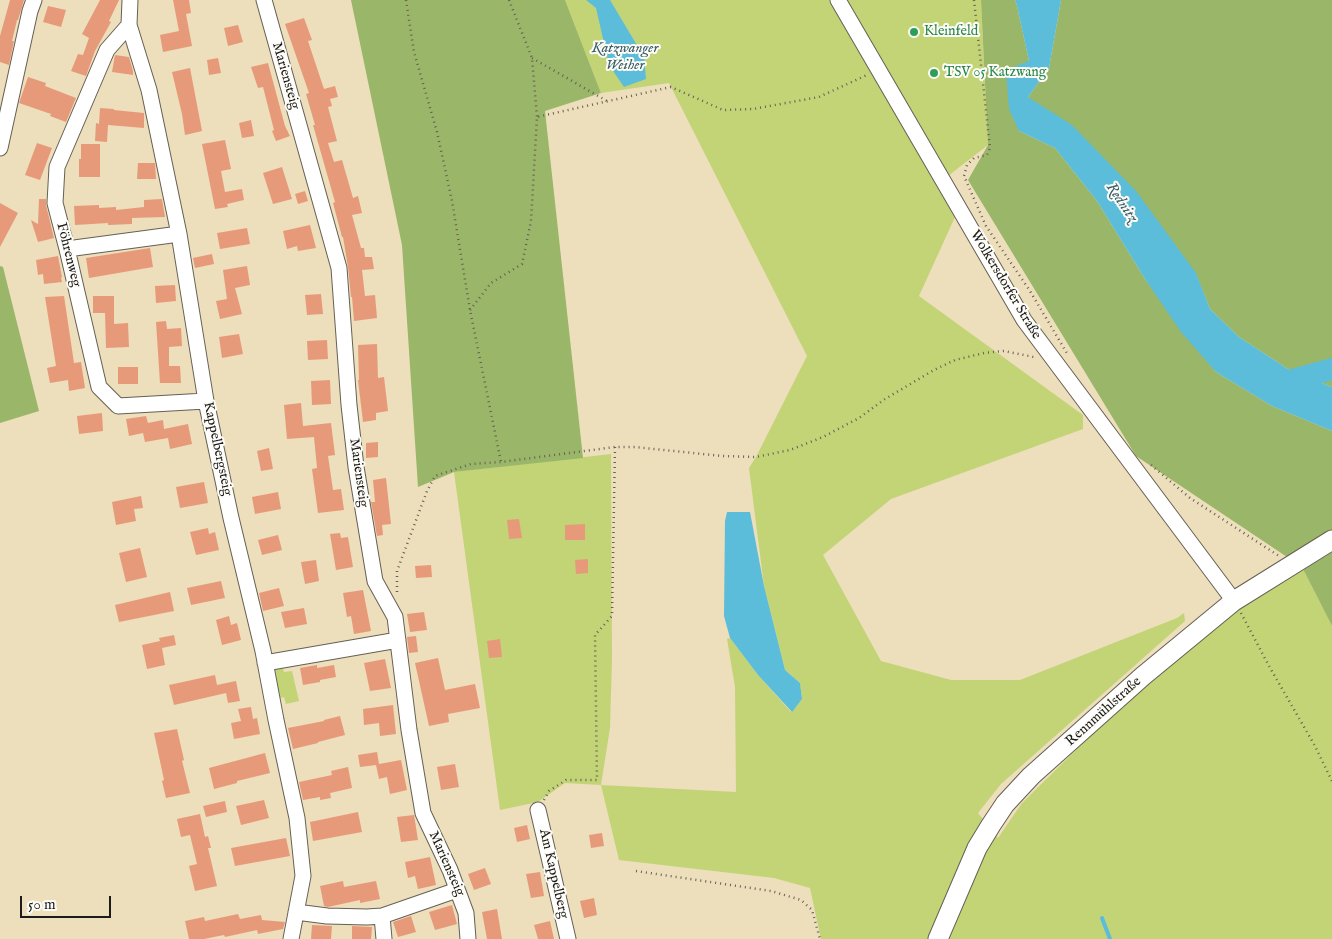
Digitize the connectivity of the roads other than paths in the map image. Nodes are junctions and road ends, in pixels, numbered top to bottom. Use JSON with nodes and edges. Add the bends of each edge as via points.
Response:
{"nodes":[{"id":1,"x":34,"y":0,"type":"edge"},
{"id":2,"x":130,"y":0,"type":"edge"},
{"id":3,"x":264,"y":0,"type":"edge"},
{"id":4,"x":838,"y":0,"type":"edge"},
{"id":5,"x":129,"y":25,"type":"junction"},
{"id":6,"x":0,"y":148,"type":"edge"},
{"id":7,"x":179,"y":234,"type":"junction"},
{"id":8,"x":68,"y":249,"type":"junction"},
{"id":9,"x":206,"y":401,"type":"junction"},
{"id":10,"x":1332,"y":540,"type":"edge"},
{"id":11,"x":1234,"y":601,"type":"junction"},
{"id":12,"x":398,"y":640,"type":"junction"},
{"id":13,"x":266,"y":663,"type":"junction"},
{"id":14,"x":538,"y":810,"type":"road end"},
{"id":15,"x":457,"y":890,"type":"junction"},
{"id":16,"x":296,"y":912,"type":"junction"},
{"id":17,"x":382,"y":916,"type":"junction"},
{"id":18,"x":290,"y":939,"type":"edge"},
{"id":19,"x":384,"y":939,"type":"edge"},
{"id":20,"x":468,"y":939,"type":"edge"},
{"id":21,"x":568,"y":939,"type":"edge"},
{"id":22,"x":938,"y":939,"type":"edge"}],
"edges":[{"from":1,"to":6,"type":"street"},
{"from":2,"to":5,"type":"street","name":"Kappelbergsteig"},
{"from":3,"to":12,"type":"street","name":"Mariensteig","via":[[339,268],[356,467],[375,581],[395,617]]},
{"from":4,"to":11,"type":"street","name":"Wolkersdorfer Straße","via":[[1024,320]]},
{"from":5,"to":7,"type":"street","name":"Kappelbergsteig","via":[[149,90]]},
{"from":5,"to":8,"type":"street","name":"Föhrenweg","via":[[107,50],[57,167],[55,203]]},
{"from":7,"to":8,"type":"street"},
{"from":7,"to":9,"type":"street","name":"Kappelbergsteig"},
{"from":8,"to":9,"type":"street","name":"Föhrenweg","via":[[99,387],[118,406]]},
{"from":9,"to":13,"type":"street","name":"Kappelbergsteig"},
{"from":10,"to":11,"type":"main road","name":"Rennmühlstraße"},
{"from":11,"to":22,"type":"main road","name":"Rennmühlstraße","via":[[1143,676],[1031,776],[1005,804],[977,848]]},
{"from":12,"to":13,"type":"street"},
{"from":12,"to":15,"type":"street","name":"Mariensteig","via":[[423,813]]},
{"from":13,"to":16,"type":"street","name":"Kappelbergsteig","via":[[297,818],[303,876]]},
{"from":14,"to":21,"type":"street","name":"Am Kappelberg"},
{"from":15,"to":17,"type":"street"},
{"from":15,"to":20,"type":"street","name":"Mariensteig","via":[[466,913]]},
{"from":16,"to":17,"type":"street","via":[[326,916]]},
{"from":16,"to":18,"type":"street","name":"Kappelbergsteig"},
{"from":17,"to":19,"type":"street"}]}
